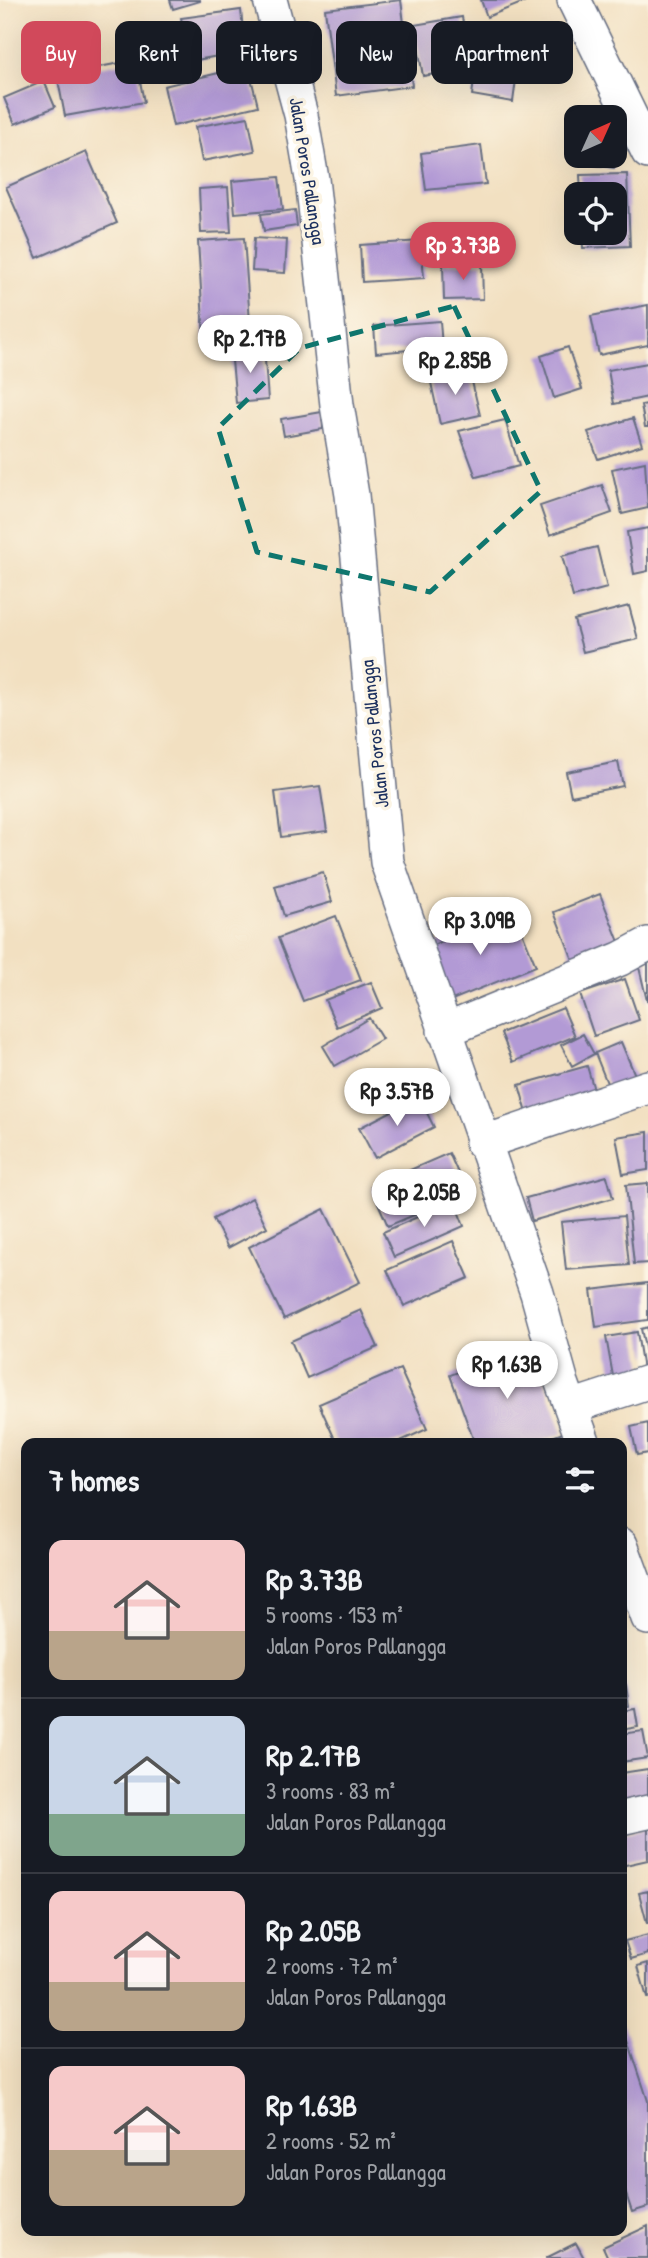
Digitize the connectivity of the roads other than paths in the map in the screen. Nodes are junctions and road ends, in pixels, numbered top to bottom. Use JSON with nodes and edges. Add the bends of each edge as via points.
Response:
{"nodes":[{"id":1,"x":270,"y":0,"type":"edge"},
{"id":2,"x":574,"y":0,"type":"edge"},
{"id":3,"x":648,"y":152,"type":"edge"},
{"id":4,"x":648,"y":944,"type":"edge"},
{"id":5,"x":444,"y":1031,"type":"junction"},
{"id":6,"x":648,"y":1087,"type":"edge"},
{"id":7,"x":482,"y":1143,"type":"junction"},
{"id":8,"x":648,"y":1382,"type":"edge"},
{"id":9,"x":571,"y":1407,"type":"junction"},
{"id":10,"x":582,"y":1438,"type":"edge"},
{"id":11,"x":627,"y":1561,"type":"edge"},
{"id":12,"x":648,"y":1618,"type":"edge"},
{"id":13,"x":648,"y":1812,"type":"edge"},
{"id":14,"x":627,"y":1817,"type":"edge"}],
"edges":[{"from":1,"to":5,"type":"street","name":"Jalan Poros Pallangga","via":[[301,115],[312,179],[337,405],[352,495],[387,862]]},
{"from":2,"to":3,"type":"street"},
{"from":4,"to":5,"type":"street"},
{"from":5,"to":7,"type":"street","name":"Jalan Poros Pallangga"},
{"from":6,"to":7,"type":"street"},
{"from":7,"to":9,"type":"street","name":"Jalan Poros Pallangga","via":[[537,1293]]},
{"from":8,"to":9,"type":"street"},
{"from":9,"to":10,"type":"street","name":"Jalan Poros Pallangga"},
{"from":11,"to":12,"type":"street"},
{"from":13,"to":14,"type":"street"}]}
